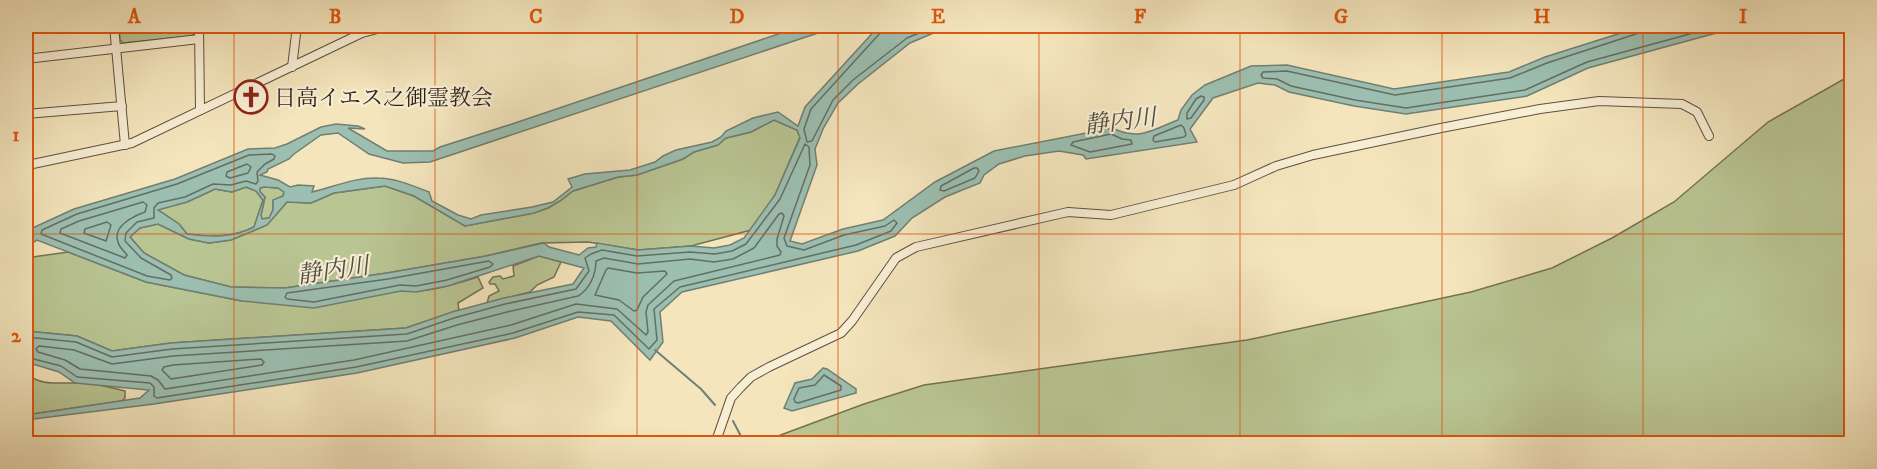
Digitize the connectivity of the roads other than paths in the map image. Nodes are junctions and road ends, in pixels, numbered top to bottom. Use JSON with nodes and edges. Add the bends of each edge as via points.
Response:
{"nodes":[{"id":1,"x":114,"y":26,"type":"edge"},
{"id":2,"x":199,"y":26,"type":"edge"},
{"id":3,"x":297,"y":26,"type":"edge"},
{"id":4,"x":390,"y":26,"type":"edge"},
{"id":5,"x":199,"y":39,"type":"junction"},
{"id":6,"x":116,"y":49,"type":"junction"},
{"id":7,"x":26,"y":59,"type":"edge"},
{"id":8,"x":292,"y":67,"type":"junction"},
{"id":9,"x":122,"y":106,"type":"junction"},
{"id":10,"x":200,"y":110,"type":"junction"},
{"id":11,"x":26,"y":114,"type":"edge"},
{"id":12,"x":1709,"y":136,"type":"dead end"},
{"id":13,"x":26,"y":137,"type":"edge"},
{"id":14,"x":125,"y":145,"type":"junction"},
{"id":15,"x":27,"y":166,"type":"edge"},
{"id":16,"x":715,"y":444,"type":"edge"}],
"edges":[{"from":1,"to":6,"type":"street"},
{"from":2,"to":5,"type":"street"},
{"from":3,"to":8,"type":"street"},
{"from":4,"to":8,"type":"street","via":[[362,33]]},
{"from":5,"to":6,"type":"street"},
{"from":5,"to":10,"type":"street"},
{"from":6,"to":7,"type":"street"},
{"from":6,"to":9,"type":"street"},
{"from":8,"to":10,"type":"street"},
{"from":9,"to":11,"type":"street"},
{"from":9,"to":14,"type":"street"},
{"from":10,"to":14,"type":"street"},
{"from":12,"to":16,"type":"street","via":[[1696,112],[1682,104],[1599,101],[1540,109],[1313,155],[1234,185],[1111,215],[1068,212],[916,247],[896,258],[841,333],[751,377],[731,398]]},
{"from":13,"to":15,"type":"street"},
{"from":14,"to":15,"type":"street"}]}
